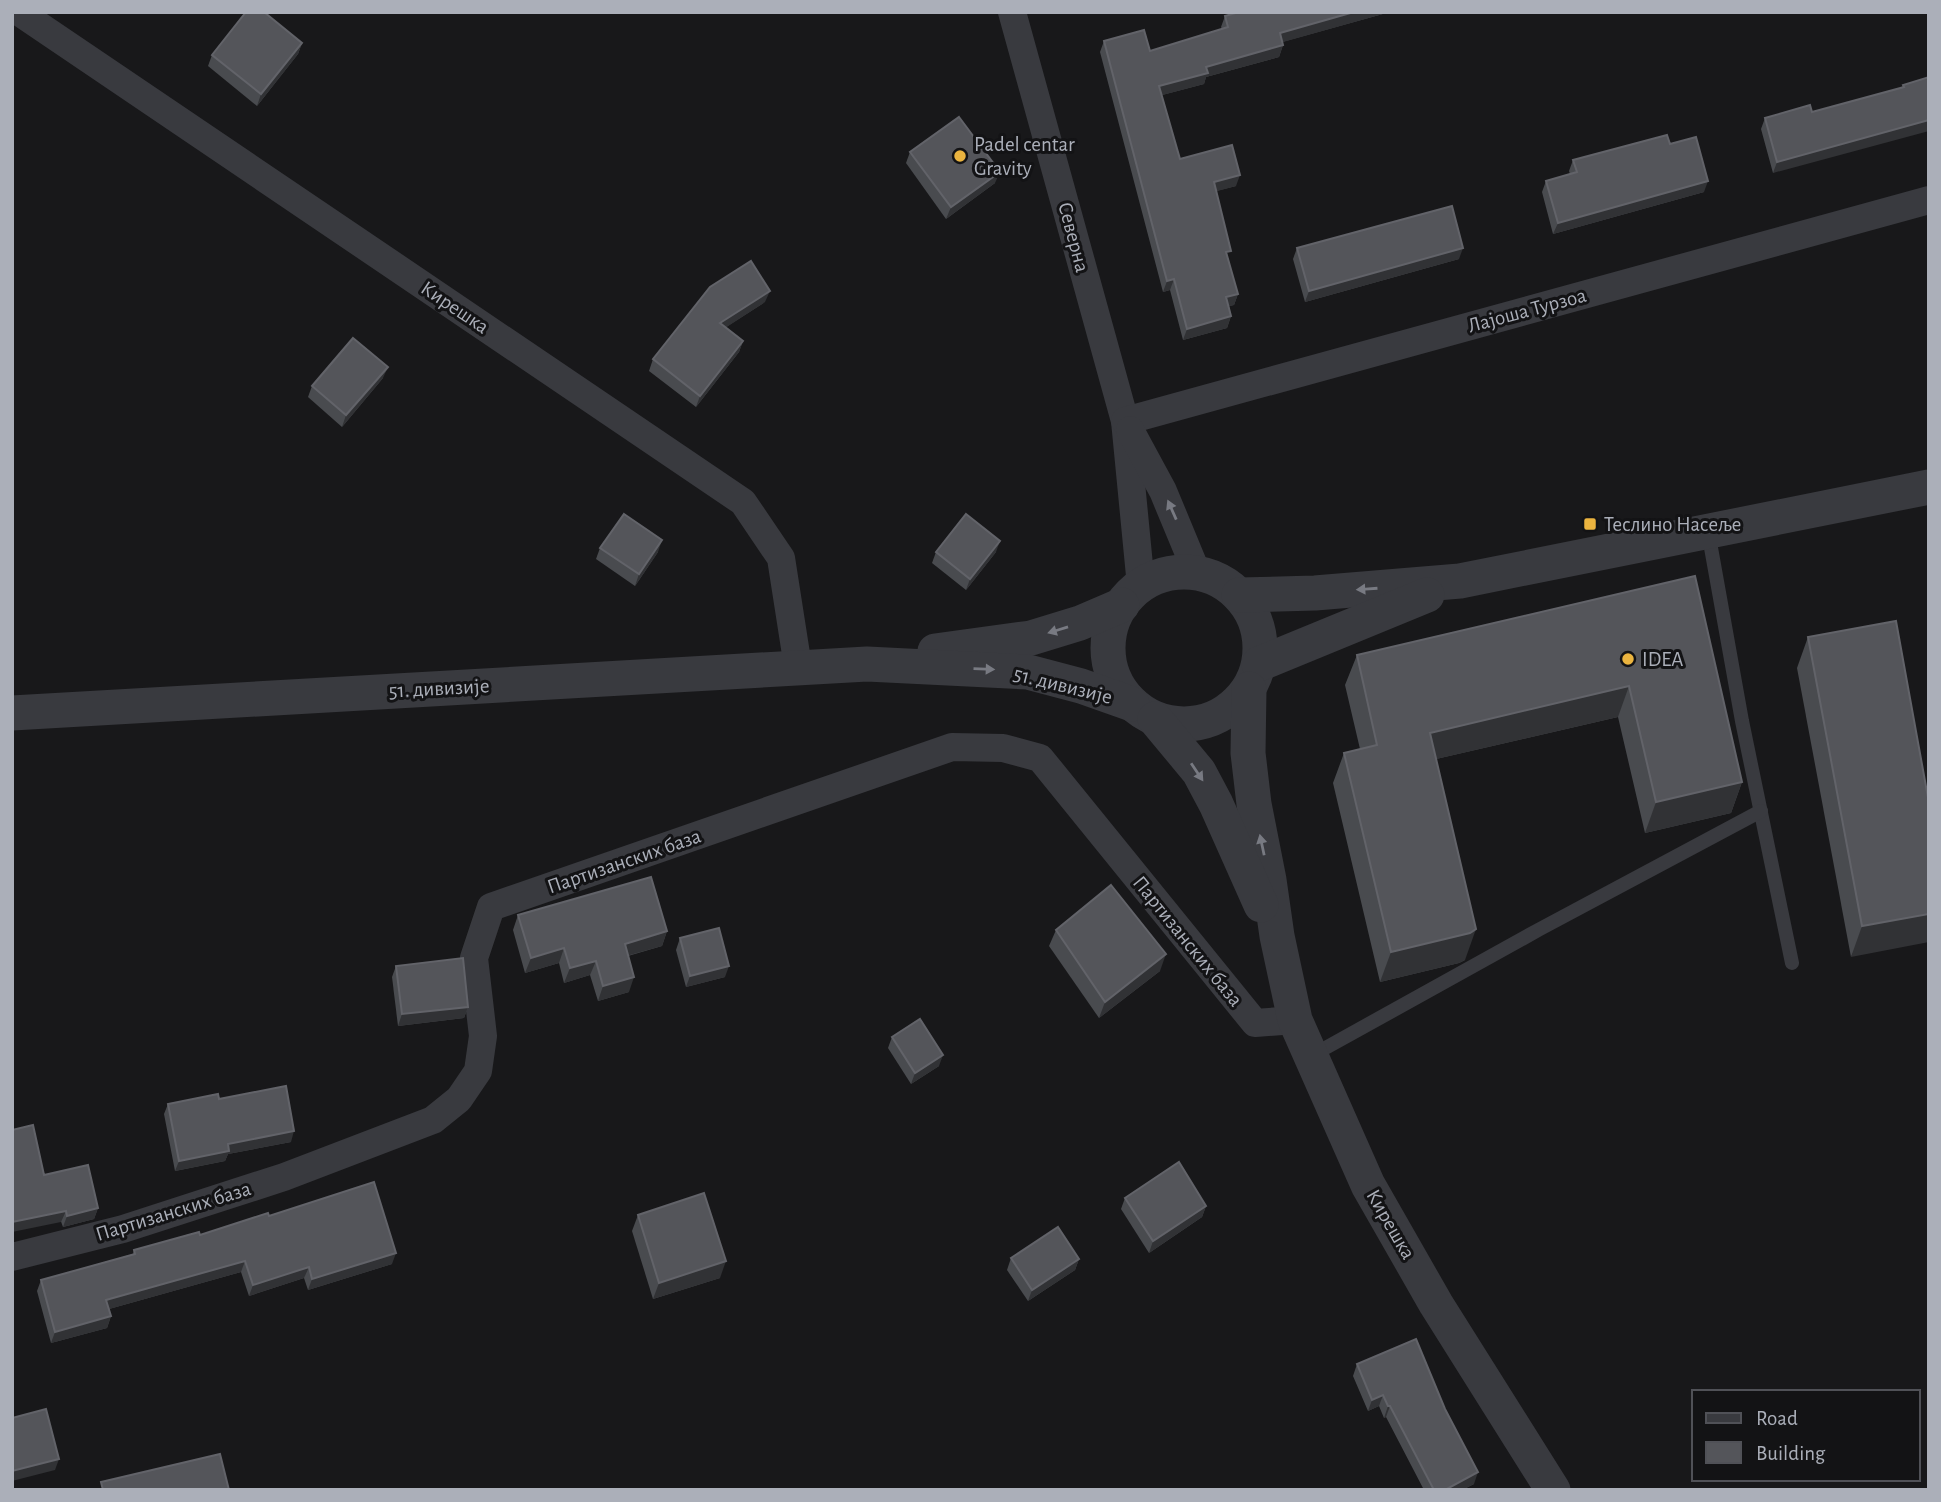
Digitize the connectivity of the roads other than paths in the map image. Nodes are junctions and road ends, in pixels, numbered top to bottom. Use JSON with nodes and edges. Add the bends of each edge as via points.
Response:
{"nodes":[{"id":1,"x":1012,"y":12,"type":"edge"},
{"id":2,"x":33,"y":16,"type":"edge"},
{"id":3,"x":1929,"y":200,"type":"edge"},
{"id":4,"x":1125,"y":421,"type":"junction"},
{"id":5,"x":1929,"y":487,"type":"edge"},
{"id":6,"x":1708,"y":531,"type":"junction"},
{"id":7,"x":1197,"y":573,"type":"junction"},
{"id":8,"x":1460,"y":581,"type":"junction"},
{"id":9,"x":1132,"y":595,"type":"junction"},
{"id":10,"x":1239,"y":595,"type":"junction"},
{"id":11,"x":867,"y":664,"type":"junction"},
{"id":12,"x":798,"y":667,"type":"junction"},
{"id":13,"x":1254,"y":676,"type":"junction"},
{"id":14,"x":1144,"y":711,"type":"junction"},
{"id":15,"x":12,"y":713,"type":"edge"},
{"id":16,"x":1761,"y":811,"type":"junction"},
{"id":17,"x":1277,"y":936,"type":"junction"},
{"id":18,"x":1793,"y":963,"type":"dead end"},
{"id":19,"x":1295,"y":1020,"type":"junction"},
{"id":20,"x":1311,"y":1056,"type":"junction"},
{"id":21,"x":12,"y":1257,"type":"edge"},
{"id":22,"x":1553,"y":1490,"type":"edge"}],
"edges":[{"from":1,"to":4,"type":"street","name":"Северна"},
{"from":2,"to":12,"type":"street","name":"Кирешка","via":[[743,502],[781,558]]},
{"from":3,"to":4,"type":"street","name":"Лајоша Турзоа"},
{"from":7,"to":4,"type":"street","name":"Северна","one_way":true,"via":[[1163,491]]},
{"from":4,"to":9,"type":"street","name":"Северна"},
{"from":5,"to":6,"type":"street"},
{"from":6,"to":8,"type":"street"},
{"from":6,"to":16,"type":"lane"},
{"from":7,"to":9,"type":"street","via":[[1167,574]]},
{"from":7,"to":10,"type":"street"},
{"from":8,"to":10,"type":"street","one_way":true},
{"from":8,"to":13,"type":"street"},
{"from":9,"to":11,"type":"street","name":"51. дивизије","one_way":true,"via":[[1080,623],[1031,638]]},
{"from":9,"to":14,"type":"street","via":[[1111,630],[1109,657],[1116,682]]},
{"from":10,"to":13,"type":"street","via":[[1259,634]]},
{"from":11,"to":12,"type":"street","name":"51. дивизије"},
{"from":11,"to":14,"type":"street","name":"51. дивизије","one_way":true,"via":[[1028,672],[1081,686]]},
{"from":12,"to":15,"type":"street","name":"51. дивизије"},
{"from":13,"to":14,"type":"street","via":[[1231,709],[1207,721],[1181,725]]},
{"from":17,"to":13,"type":"street","name":"Кирешка","one_way":true,"via":[[1248,752]]},
{"from":14,"to":17,"type":"street","name":"Кирешка","one_way":true,"via":[[1199,772]]},
{"from":16,"to":18,"type":"lane"},
{"from":16,"to":20,"type":"lane"},
{"from":17,"to":19,"type":"street","name":"Кирешка"},
{"from":19,"to":20,"type":"street","name":"Кирешка"},
{"from":19,"to":21,"type":"street","name":"Партизанских база","via":[[1255,1023],[1041,758],[1003,748],[952,747],[491,907],[474,958],[483,1036],[478,1071],[459,1099],[433,1120],[284,1177],[123,1229]]},
{"from":20,"to":22,"type":"street","name":"Кирешка","via":[[1368,1185],[1436,1304]]}]}
